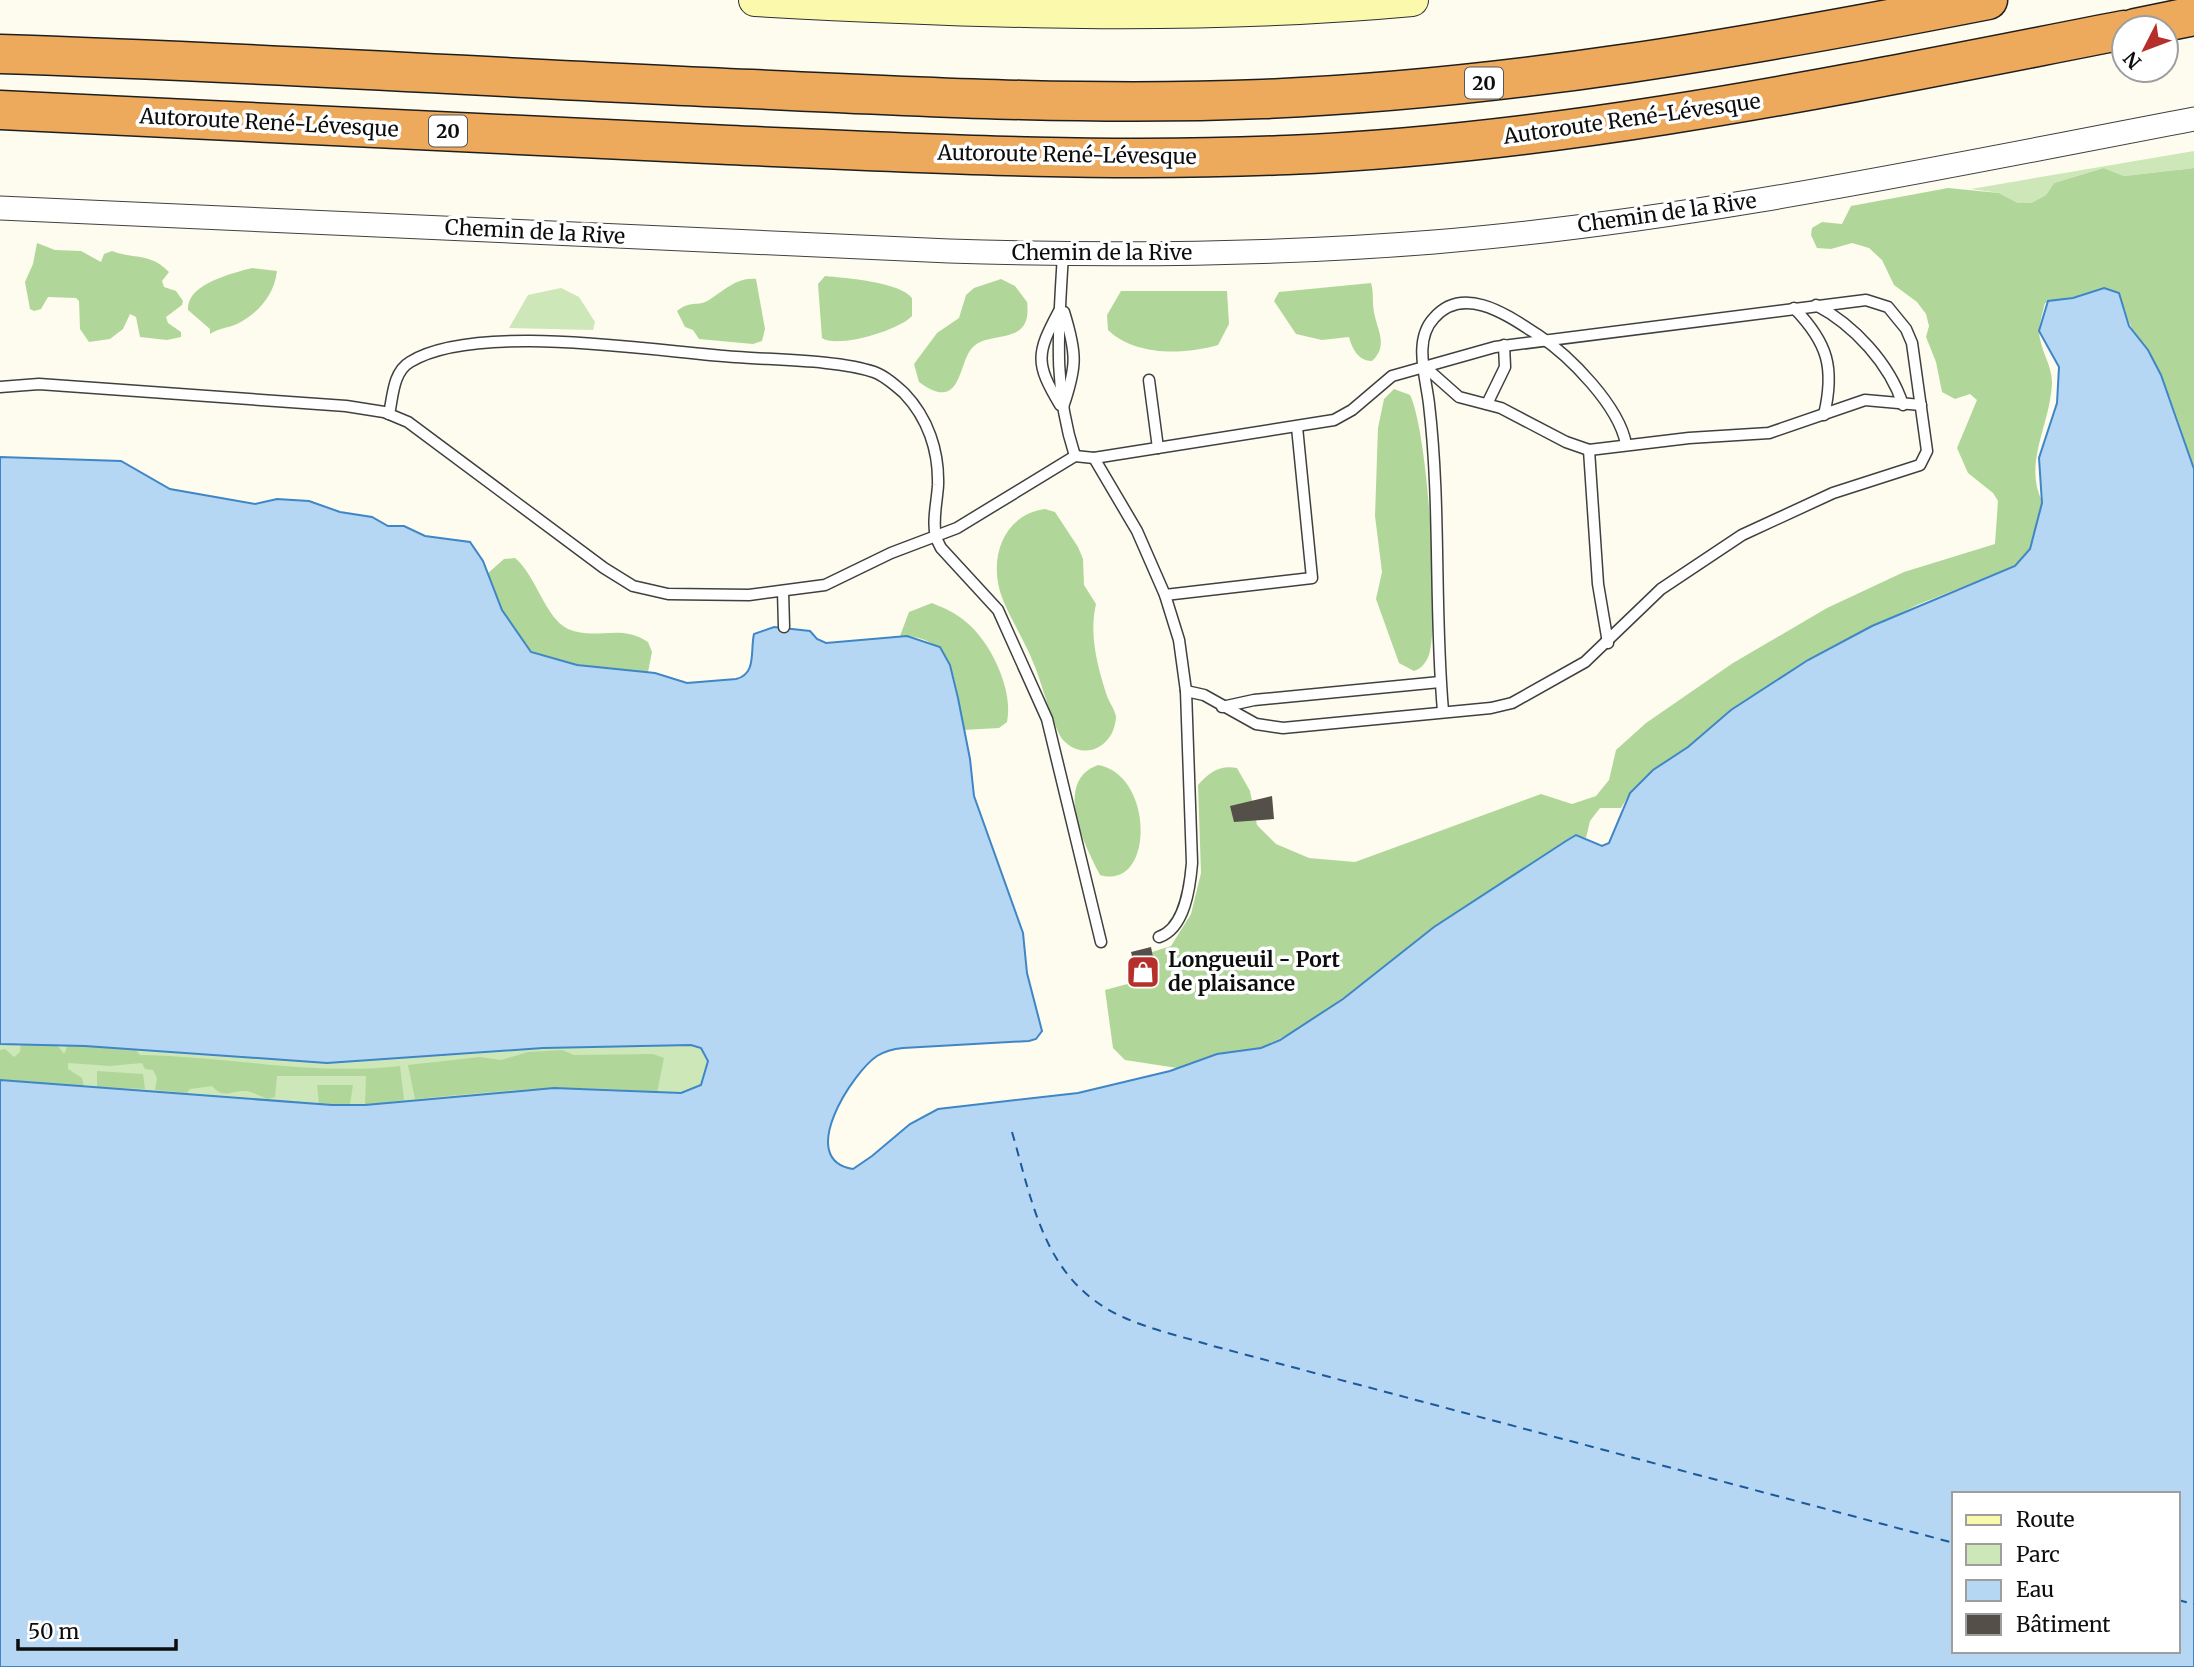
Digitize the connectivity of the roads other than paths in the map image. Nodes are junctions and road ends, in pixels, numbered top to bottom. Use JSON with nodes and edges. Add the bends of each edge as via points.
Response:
{"nodes":[{"id":1,"x":755,"y":0,"type":"edge"},
{"id":2,"x":1412,"y":0,"type":"edge"},
{"id":3,"x":1988,"y":0,"type":"edge"},
{"id":4,"x":1356,"y":2,"type":"edge"},
{"id":5,"x":1005,"y":5,"type":"edge"},
{"id":6,"x":2110,"y":33,"type":"edge"},
{"id":7,"x":0,"y":54,"type":"edge"},
{"id":8,"x":0,"y":110,"type":"edge"},
{"id":9,"x":2194,"y":119,"type":"edge"},
{"id":10,"x":0,"y":208,"type":"edge"},
{"id":11,"x":1063,"y":254,"type":"junction"},
{"id":12,"x":1816,"y":305,"type":"junction"},
{"id":13,"x":1062,"y":306,"type":"junction"},
{"id":14,"x":1794,"y":308,"type":"junction"},
{"id":15,"x":1544,"y":339,"type":"junction"},
{"id":16,"x":1504,"y":345,"type":"junction"},
{"id":17,"x":1424,"y":366,"type":"junction"},
{"id":18,"x":1149,"y":380,"type":"dead end"},
{"id":19,"x":0,"y":387,"type":"edge"},
{"id":20,"x":1487,"y":404,"type":"junction"},
{"id":21,"x":1903,"y":405,"type":"junction"},
{"id":22,"x":1921,"y":405,"type":"junction"},
{"id":23,"x":1062,"y":409,"type":"junction"},
{"id":24,"x":389,"y":414,"type":"junction"},
{"id":25,"x":1824,"y":415,"type":"junction"},
{"id":26,"x":1297,"y":427,"type":"junction"},
{"id":27,"x":1626,"y":444,"type":"junction"},
{"id":28,"x":1158,"y":448,"type":"junction"},
{"id":29,"x":1589,"y":450,"type":"junction"},
{"id":30,"x":1075,"y":456,"type":"junction"},
{"id":31,"x":1094,"y":458,"type":"junction"},
{"id":32,"x":936,"y":538,"type":"junction"},
{"id":33,"x":783,"y":591,"type":"junction"},
{"id":34,"x":1165,"y":595,"type":"junction"},
{"id":35,"x":784,"y":627,"type":"dead end"},
{"id":36,"x":1608,"y":643,"type":"junction"},
{"id":37,"x":1440,"y":682,"type":"junction"},
{"id":38,"x":1186,"y":691,"type":"junction"},
{"id":39,"x":1222,"y":707,"type":"junction"},
{"id":40,"x":1443,"y":711,"type":"junction"},
{"id":41,"x":1159,"y":937,"type":"dead end"},
{"id":42,"x":1101,"y":942,"type":"dead end"}],
"edges":[{"from":1,"to":5,"type":"street"},
{"from":2,"to":4,"type":"street"},
{"from":3,"to":7,"type":"highway","number":"20","via":[[1720,51],[1510,80],[1313,96],[1157,102],[975,99]]},
{"from":4,"to":5,"type":"street","via":[[1224,11]]},
{"from":6,"to":8,"type":"highway","name":"Autoroute René-Lévesque","number":"20","via":[[1621,124],[1455,143],[1286,155],[1034,158]]},
{"from":9,"to":11,"type":"street","name":"Chemin de la Rive","via":[[1749,201],[1505,235],[1327,249]]},
{"from":10,"to":11,"type":"street","name":"Chemin de la Rive"},
{"from":11,"to":13,"type":"lane"},
{"from":12,"to":14,"type":"lane"},
{"from":12,"to":21,"type":"lane","via":[[1838,319],[1875,356],[1895,382]]},
{"from":12,"to":22,"type":"lane","via":[[1866,300],[1897,315],[1912,343]]},
{"from":13,"to":23,"type":"lane","via":[[1057,346]]},
{"from":13,"to":23,"type":"lane","via":[[1074,345],[1074,374]]},
{"from":13,"to":23,"type":"lane","via":[[1041,344],[1042,375]]},
{"from":14,"to":15,"type":"lane"},
{"from":14,"to":25,"type":"lane","via":[[1824,347],[1830,382]]},
{"from":15,"to":16,"type":"lane"},
{"from":15,"to":17,"type":"lane","via":[[1484,304],[1449,307],[1427,327]]},
{"from":15,"to":27,"type":"lane","via":[[1576,366],[1616,416]]},
{"from":16,"to":17,"type":"lane"},
{"from":16,"to":20,"type":"lane","via":[[1505,367]]},
{"from":17,"to":20,"type":"lane","via":[[1460,397]]},
{"from":17,"to":26,"type":"lane","via":[[1392,376],[1343,416]]},
{"from":17,"to":37,"type":"lane","via":[[1432,446]]},
{"from":18,"to":28,"type":"lane"},
{"from":19,"to":24,"type":"lane","via":[[39,384],[346,406]]},
{"from":20,"to":29,"type":"lane"},
{"from":21,"to":22,"type":"lane"},
{"from":21,"to":25,"type":"lane","via":[[1865,400]]},
{"from":22,"to":36,"type":"lane","via":[[1927,451],[1920,465],[1833,493],[1742,535],[1678,576]]},
{"from":23,"to":30,"type":"lane"},
{"from":24,"to":32,"type":"lane","via":[[398,375],[408,363],[476,344],[574,343],[872,371],[906,396],[931,435],[938,470]]},
{"from":24,"to":33,"type":"lane","via":[[421,430],[633,586],[668,594]]},
{"from":25,"to":27,"type":"lane","via":[[1769,433]]},
{"from":26,"to":28,"type":"lane"},
{"from":26,"to":34,"type":"lane","via":[[1312,578]]},
{"from":27,"to":29,"type":"lane"},
{"from":28,"to":31,"type":"lane"},
{"from":29,"to":36,"type":"lane","via":[[1602,621]]},
{"from":30,"to":31,"type":"lane"},
{"from":30,"to":32,"type":"lane"},
{"from":31,"to":34,"type":"lane","via":[[1137,531]]},
{"from":32,"to":33,"type":"lane","via":[[900,549],[825,585]]},
{"from":32,"to":42,"type":"lane","via":[[998,610],[1047,719]]},
{"from":33,"to":35,"type":"lane"},
{"from":34,"to":38,"type":"lane","via":[[1179,640]]},
{"from":36,"to":40,"type":"lane","via":[[1586,662],[1512,703]]},
{"from":37,"to":39,"type":"lane"},
{"from":37,"to":40,"type":"lane"},
{"from":38,"to":39,"type":"lane"},
{"from":38,"to":41,"type":"lane","via":[[1192,863],[1181,914],[1169,932]]},
{"from":39,"to":40,"type":"lane","via":[[1256,724],[1283,728]]}]}
